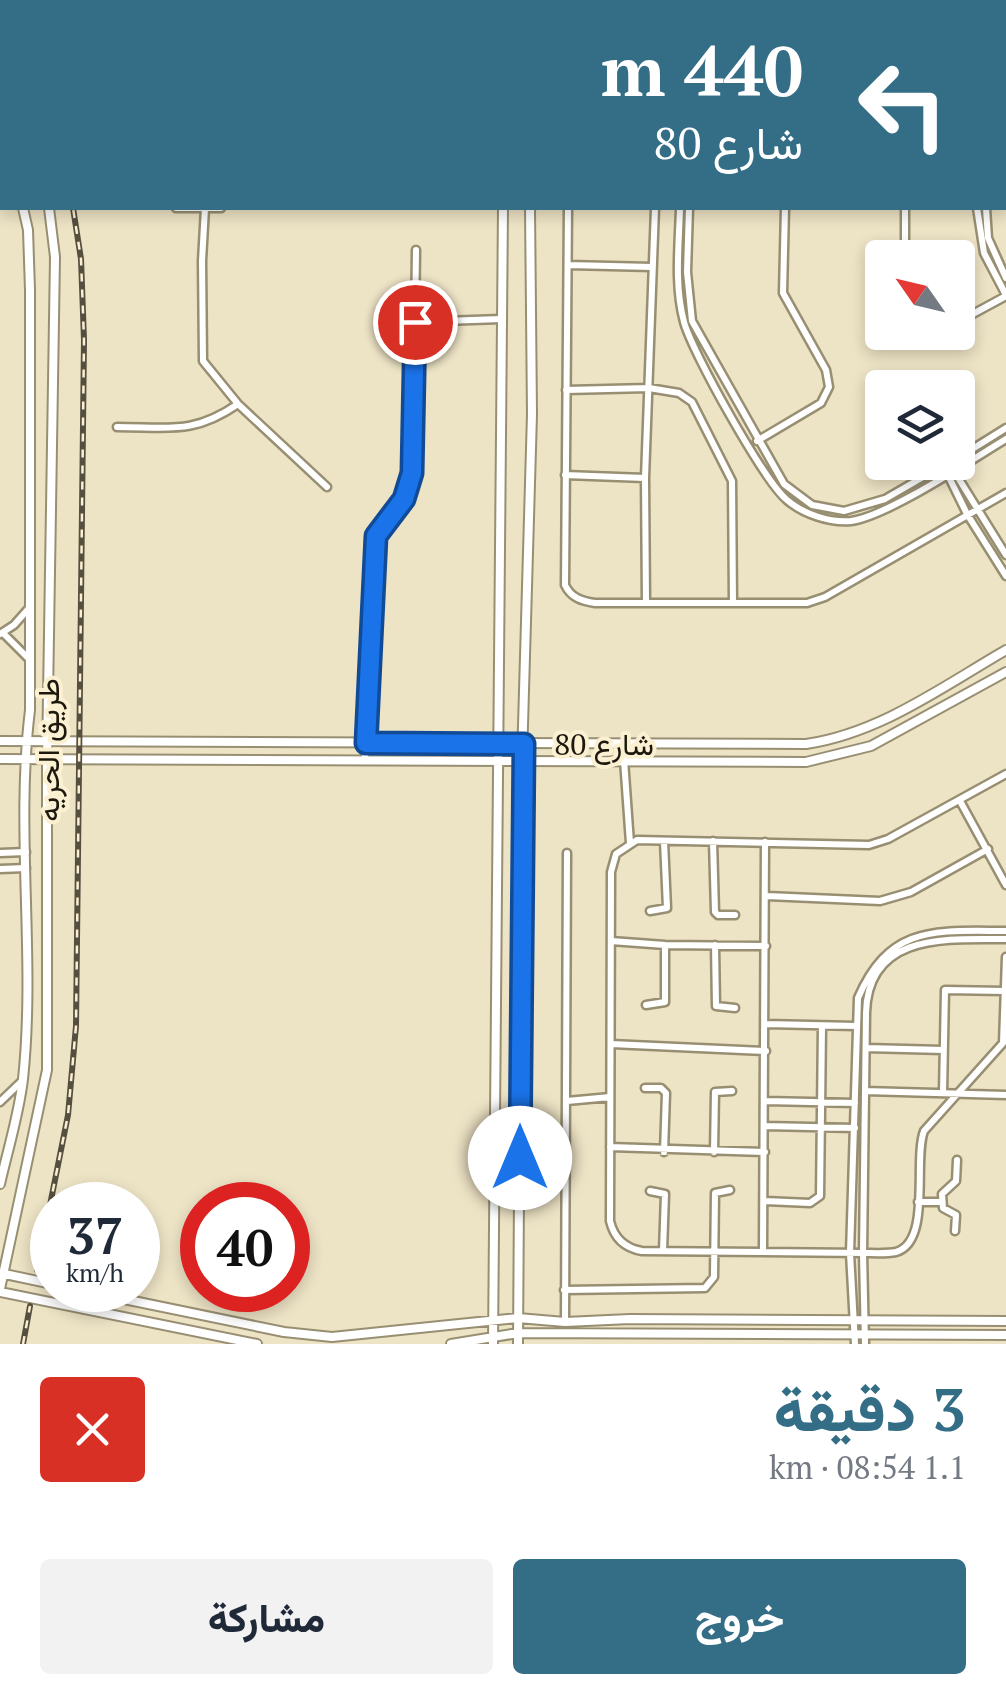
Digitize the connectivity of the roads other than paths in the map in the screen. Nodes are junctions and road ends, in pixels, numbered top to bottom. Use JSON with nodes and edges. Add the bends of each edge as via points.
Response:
{"nodes":[{"id":1,"x":23,"y":210,"type":"edge"},
{"id":2,"x":49,"y":210,"type":"edge"},
{"id":3,"x":205,"y":210,"type":"edge"},
{"id":4,"x":503,"y":210,"type":"edge"},
{"id":5,"x":530,"y":210,"type":"edge"},
{"id":6,"x":568,"y":210,"type":"edge"},
{"id":7,"x":655,"y":210,"type":"edge"},
{"id":8,"x":680,"y":210,"type":"edge"},
{"id":9,"x":689,"y":210,"type":"edge"},
{"id":10,"x":785,"y":210,"type":"edge"},
{"id":11,"x":905,"y":210,"type":"edge"},
{"id":12,"x":977,"y":210,"type":"edge"},
{"id":13,"x":986,"y":210,"type":"edge"},
{"id":14,"x":905,"y":240,"type":"edge"},
{"id":15,"x":416,"y":250,"type":"dead end"},
{"id":16,"x":568,"y":265,"type":"junction"},
{"id":17,"x":652,"y":267,"type":"junction"},
{"id":18,"x":1006,"y":278,"type":"edge"},
{"id":19,"x":1006,"y":295,"type":"edge"},
{"id":20,"x":975,"y":312,"type":"edge"},
{"id":21,"x":501,"y":319,"type":"junction"},
{"id":22,"x":415,"y":322,"type":"junction"},
{"id":23,"x":649,"y":388,"type":"junction"},
{"id":24,"x":566,"y":390,"type":"junction"},
{"id":25,"x":238,"y":404,"type":"junction"},
{"id":26,"x":117,"y":428,"type":"dead end"},
{"id":27,"x":1006,"y":428,"type":"edge"},
{"id":28,"x":1006,"y":439,"type":"edge"},
{"id":29,"x":753,"y":443,"type":"junction"},
{"id":30,"x":975,"y":447,"type":"edge"},
{"id":31,"x":975,"y":458,"type":"edge"},
{"id":32,"x":566,"y":475,"type":"junction"},
{"id":33,"x":645,"y":478,"type":"junction"},
{"id":34,"x":917,"y":480,"type":"edge"},
{"id":35,"x":938,"y":480,"type":"edge"},
{"id":36,"x":954,"y":480,"type":"edge"},
{"id":37,"x":956,"y":480,"type":"edge"},
{"id":38,"x":326,"y":487,"type":"dead end"},
{"id":39,"x":1006,"y":493,"type":"edge"},
{"id":40,"x":977,"y":510,"type":"junction"},
{"id":41,"x":967,"y":514,"type":"junction"},
{"id":42,"x":1006,"y":555,"type":"edge"},
{"id":43,"x":1006,"y":576,"type":"edge"},
{"id":44,"x":646,"y":602,"type":"junction"},
{"id":45,"x":732,"y":603,"type":"junction"},
{"id":46,"x":30,"y":606,"type":"junction"},
{"id":47,"x":2,"y":634,"type":"edge"},
{"id":48,"x":1006,"y":650,"type":"edge"},
{"id":49,"x":29,"y":659,"type":"junction"},
{"id":50,"x":1006,"y":672,"type":"edge"},
{"id":51,"x":0,"y":741,"type":"edge"},
{"id":52,"x":26,"y":742,"type":"junction"},
{"id":53,"x":47,"y":742,"type":"junction"},
{"id":54,"x":310,"y":743,"type":"junction"},
{"id":55,"x":366,"y":743,"type":"junction"},
{"id":56,"x":499,"y":744,"type":"junction"},
{"id":57,"x":524,"y":744,"type":"junction"},
{"id":58,"x":770,"y":744,"type":"junction"},
{"id":59,"x":0,"y":759,"type":"edge"},
{"id":60,"x":25,"y":760,"type":"junction"},
{"id":61,"x":46,"y":760,"type":"junction"},
{"id":62,"x":309,"y":760,"type":"junction"},
{"id":63,"x":365,"y":760,"type":"junction"},
{"id":64,"x":499,"y":760,"type":"junction"},
{"id":65,"x":522,"y":760,"type":"junction"},
{"id":66,"x":624,"y":760,"type":"junction"},
{"id":67,"x":769,"y":762,"type":"junction"},
{"id":68,"x":1006,"y":774,"type":"edge"},
{"id":69,"x":960,"y":802,"type":"junction"},
{"id":70,"x":664,"y":840,"type":"junction"},
{"id":71,"x":713,"y":841,"type":"junction"},
{"id":72,"x":630,"y":842,"type":"junction"},
{"id":73,"x":765,"y":842,"type":"junction"},
{"id":74,"x":988,"y":849,"type":"junction"},
{"id":75,"x":26,"y":852,"type":"junction"},
{"id":76,"x":0,"y":853,"type":"edge"},
{"id":77,"x":12,"y":853,"type":"junction"},
{"id":78,"x":567,"y":854,"type":"dead end"},
{"id":79,"x":26,"y":868,"type":"junction"},
{"id":80,"x":0,"y":869,"type":"edge"},
{"id":81,"x":13,"y":869,"type":"junction"},
{"id":82,"x":1006,"y":885,"type":"edge"},
{"id":83,"x":766,"y":896,"type":"junction"},
{"id":84,"x":650,"y":911,"type":"dead end"},
{"id":85,"x":735,"y":915,"type":"dead end"},
{"id":86,"x":1006,"y":932,"type":"edge"},
{"id":87,"x":1006,"y":939,"type":"edge"},
{"id":88,"x":611,"y":941,"type":"junction"},
{"id":89,"x":665,"y":945,"type":"junction"},
{"id":90,"x":716,"y":946,"type":"junction"},
{"id":91,"x":766,"y":946,"type":"junction"},
{"id":92,"x":1006,"y":956,"type":"edge"},
{"id":93,"x":1005,"y":990,"type":"edge"},
{"id":94,"x":646,"y":1005,"type":"dead end"},
{"id":95,"x":735,"y":1008,"type":"dead end"},
{"id":96,"x":766,"y":1024,"type":"junction"},
{"id":97,"x":822,"y":1026,"type":"junction"},
{"id":98,"x":856,"y":1026,"type":"junction"},
{"id":99,"x":610,"y":1044,"type":"junction"},
{"id":100,"x":866,"y":1048,"type":"junction"},
{"id":101,"x":943,"y":1050,"type":"junction"},
{"id":102,"x":766,"y":1052,"type":"junction"},
{"id":103,"x":22,"y":1081,"type":"junction"},
{"id":104,"x":646,"y":1088,"type":"dead end"},
{"id":105,"x":732,"y":1090,"type":"dead end"},
{"id":106,"x":865,"y":1091,"type":"junction"},
{"id":107,"x":961,"y":1092,"type":"junction"},
{"id":108,"x":942,"y":1093,"type":"junction"},
{"id":109,"x":1006,"y":1095,"type":"edge"},
{"id":110,"x":610,"y":1098,"type":"junction"},
{"id":111,"x":766,"y":1100,"type":"junction"},
{"id":112,"x":568,"y":1101,"type":"junction"},
{"id":113,"x":0,"y":1102,"type":"edge"},
{"id":114,"x":822,"y":1102,"type":"junction"},
{"id":115,"x":856,"y":1103,"type":"junction"},
{"id":116,"x":765,"y":1126,"type":"junction"},
{"id":117,"x":821,"y":1127,"type":"junction"},
{"id":118,"x":855,"y":1128,"type":"junction"},
{"id":119,"x":610,"y":1148,"type":"junction"},
{"id":120,"x":664,"y":1152,"type":"junction"},
{"id":121,"x":714,"y":1152,"type":"junction"},
{"id":122,"x":765,"y":1152,"type":"junction"},
{"id":123,"x":956,"y":1160,"type":"dead end"},
{"id":124,"x":0,"y":1184,"type":"edge"},
{"id":125,"x":730,"y":1190,"type":"dead end"},
{"id":126,"x":650,"y":1192,"type":"dead end"},
{"id":127,"x":765,"y":1201,"type":"junction"},
{"id":128,"x":918,"y":1202,"type":"junction"},
{"id":129,"x":942,"y":1202,"type":"junction"},
{"id":130,"x":956,"y":1231,"type":"dead end"},
{"id":131,"x":716,"y":1250,"type":"junction"},
{"id":132,"x":763,"y":1250,"type":"junction"},
{"id":133,"x":663,"y":1251,"type":"junction"},
{"id":134,"x":850,"y":1253,"type":"junction"},
{"id":135,"x":863,"y":1253,"type":"junction"},
{"id":136,"x":2,"y":1274,"type":"edge"},
{"id":137,"x":30,"y":1280,"type":"edge"},
{"id":138,"x":0,"y":1290,"type":"edge"},
{"id":139,"x":564,"y":1290,"type":"junction"},
{"id":140,"x":160,"y":1306,"type":"edge"},
{"id":141,"x":518,"y":1318,"type":"junction"},
{"id":142,"x":855,"y":1320,"type":"junction"},
{"id":143,"x":493,"y":1321,"type":"junction"},
{"id":144,"x":1006,"y":1321,"type":"edge"},
{"id":145,"x":565,"y":1322,"type":"junction"},
{"id":146,"x":866,"y":1322,"type":"junction"},
{"id":147,"x":518,"y":1334,"type":"junction"},
{"id":148,"x":1006,"y":1334,"type":"edge"},
{"id":149,"x":365,"y":1339,"type":"edge"},
{"id":150,"x":855,"y":1339,"type":"edge"},
{"id":151,"x":866,"y":1339,"type":"edge"},
{"id":152,"x":493,"y":1342,"type":"edge"},
{"id":153,"x":257,"y":1344,"type":"edge"},
{"id":154,"x":451,"y":1344,"type":"edge"},
{"id":155,"x":518,"y":1344,"type":"edge"}],
"edges":[{"from":1,"to":46,"type":"street","name":"طريق الحريه","via":[[30,290]]},
{"from":2,"to":53,"type":"street","name":"طريق الحريه","via":[[55,257]]},
{"from":3,"to":25,"type":"street","via":[[203,362]]},
{"from":4,"to":21,"type":"street"},
{"from":5,"to":57,"type":"street"},
{"from":6,"to":16,"type":"street"},
{"from":7,"to":17,"type":"street"},
{"from":8,"to":29,"type":"street","via":[[684,323]]},
{"from":9,"to":29,"type":"street","via":[[692,322]]},
{"from":10,"to":29,"type":"street","via":[[783,292],[829,387],[821,402]]},
{"from":11,"to":14,"type":"street"},
{"from":12,"to":19,"type":"street","via":[[984,253]]},
{"from":13,"to":18,"type":"street","via":[[988,238]]},
{"from":15,"to":22,"type":"street"},
{"from":16,"to":17,"type":"street"},
{"from":16,"to":24,"type":"street"},
{"from":17,"to":23,"type":"street"},
{"from":19,"to":20,"type":"street"},
{"from":21,"to":22,"type":"street"},
{"from":21,"to":56,"type":"street"},
{"from":22,"to":55,"type":"street","via":[[412,473],[404,499],[376,536]]},
{"from":23,"to":24,"type":"street"},
{"from":23,"to":33,"type":"street"},
{"from":23,"to":45,"type":"street","via":[[679,392],[692,402],[730,472]]},
{"from":24,"to":32,"type":"street"},
{"from":25,"to":26,"type":"street","via":[[194,428]]},
{"from":25,"to":38,"type":"street"},
{"from":27,"to":30,"type":"street"},
{"from":28,"to":31,"type":"street"},
{"from":29,"to":34,"type":"street","via":[[802,500],[831,511],[872,504]]},
{"from":29,"to":35,"type":"street","via":[[772,486],[788,501],[836,520],[873,514]]},
{"from":32,"to":33,"type":"street"},
{"from":32,"to":44,"type":"street","via":[[568,590],[583,601]]},
{"from":33,"to":44,"type":"street"},
{"from":36,"to":41,"type":"street"},
{"from":37,"to":40,"type":"street"},
{"from":39,"to":40,"type":"street"},
{"from":40,"to":41,"type":"street"},
{"from":40,"to":42,"type":"street"},
{"from":41,"to":43,"type":"street"},
{"from":41,"to":45,"type":"street","via":[[816,601]]},
{"from":44,"to":45,"type":"street"},
{"from":46,"to":47,"type":"street"},
{"from":46,"to":49,"type":"street","name":"طريق الحريه"},
{"from":47,"to":49,"type":"street"},
{"from":48,"to":58,"type":"street","name":"شارع 80","via":[[866,729],[826,741]]},
{"from":49,"to":52,"type":"street","name":"طريق الحريه"},
{"from":50,"to":67,"type":"street","name":"شارع 80","via":[[871,746],[828,758]]},
{"from":51,"to":52,"type":"street","name":"شارع 80"},
{"from":52,"to":53,"type":"street","name":"شارع 80"},
{"from":52,"to":60,"type":"street","name":"طريق الحريه"},
{"from":53,"to":54,"type":"street","name":"شارع 80"},
{"from":53,"to":61,"type":"street","name":"طريق الحريه"},
{"from":54,"to":55,"type":"street","name":"شارع 80"},
{"from":54,"to":62,"type":"street"},
{"from":55,"to":56,"type":"street","name":"شارع 80"},
{"from":55,"to":63,"type":"street"},
{"from":56,"to":57,"type":"street","name":"شارع 80"},
{"from":56,"to":64,"type":"street"},
{"from":57,"to":58,"type":"street","name":"شارع 80"},
{"from":57,"to":65,"type":"street"},
{"from":58,"to":67,"type":"street"},
{"from":59,"to":60,"type":"street","name":"شارع 80"},
{"from":60,"to":61,"type":"street","name":"شارع 80"},
{"from":60,"to":75,"type":"street","name":"طريق الحريه"},
{"from":61,"to":62,"type":"street","name":"شارع 80"},
{"from":61,"to":136,"type":"street","name":"طريق الحريه","via":[[47,1070]]},
{"from":62,"to":63,"type":"street","name":"شارع 80"},
{"from":63,"to":64,"type":"street","name":"شارع 80"},
{"from":64,"to":65,"type":"street","name":"شارع 80"},
{"from":64,"to":143,"type":"street"},
{"from":65,"to":66,"type":"street","name":"شارع 80"},
{"from":65,"to":141,"type":"street"},
{"from":66,"to":67,"type":"street","name":"شارع 80"},
{"from":66,"to":72,"type":"street"},
{"from":68,"to":69,"type":"street"},
{"from":69,"to":73,"type":"street","via":[[879,843]]},
{"from":69,"to":74,"type":"street"},
{"from":70,"to":71,"type":"street"},
{"from":70,"to":72,"type":"street"},
{"from":70,"to":84,"type":"street","via":[[667,908]]},
{"from":71,"to":73,"type":"street"},
{"from":71,"to":85,"type":"street","via":[[716,912]]},
{"from":72,"to":88,"type":"street","via":[[612,863]]},
{"from":73,"to":83,"type":"street"},
{"from":74,"to":82,"type":"street"},
{"from":74,"to":83,"type":"street","via":[[911,892],[880,901]]},
{"from":75,"to":77,"type":"street"},
{"from":75,"to":79,"type":"street","name":"طريق الحريه"},
{"from":76,"to":77,"type":"street"},
{"from":77,"to":81,"type":"street"},
{"from":78,"to":112,"type":"street"},
{"from":79,"to":81,"type":"street"},
{"from":79,"to":103,"type":"street","name":"طريق الحريه"},
{"from":80,"to":81,"type":"street"},
{"from":83,"to":91,"type":"street"},
{"from":86,"to":98,"type":"street","via":[[940,931],[904,940],[866,980]]},
{"from":87,"to":100,"type":"street","via":[[938,939],[898,953],[869,991]]},
{"from":88,"to":89,"type":"street"},
{"from":88,"to":99,"type":"street"},
{"from":89,"to":90,"type":"street"},
{"from":89,"to":94,"type":"street","via":[[664,1003]]},
{"from":90,"to":91,"type":"street"},
{"from":90,"to":95,"type":"street","via":[[716,1006]]},
{"from":91,"to":96,"type":"street"},
{"from":92,"to":93,"type":"street"},
{"from":93,"to":101,"type":"street","via":[[945,990]]},
{"from":93,"to":107,"type":"street","via":[[1003,1043]]},
{"from":96,"to":97,"type":"street"},
{"from":96,"to":102,"type":"street"},
{"from":97,"to":98,"type":"street"},
{"from":97,"to":114,"type":"street"},
{"from":98,"to":115,"type":"street"},
{"from":99,"to":102,"type":"street"},
{"from":99,"to":110,"type":"street"},
{"from":100,"to":101,"type":"street"},
{"from":100,"to":106,"type":"street"},
{"from":101,"to":108,"type":"street"},
{"from":102,"to":111,"type":"street"},
{"from":103,"to":113,"type":"street"},
{"from":103,"to":124,"type":"street","name":"طريق الحريه"},
{"from":104,"to":120,"type":"street","via":[[666,1092]]},
{"from":105,"to":121,"type":"street","via":[[715,1092]]},
{"from":106,"to":108,"type":"street"},
{"from":106,"to":135,"type":"street"},
{"from":107,"to":108,"type":"street"},
{"from":107,"to":109,"type":"street"},
{"from":107,"to":128,"type":"street","via":[[924,1131]]},
{"from":110,"to":112,"type":"street"},
{"from":110,"to":119,"type":"street"},
{"from":111,"to":114,"type":"street"},
{"from":111,"to":116,"type":"street"},
{"from":112,"to":139,"type":"street"},
{"from":114,"to":115,"type":"street"},
{"from":114,"to":117,"type":"street"},
{"from":115,"to":118,"type":"street"},
{"from":116,"to":117,"type":"street"},
{"from":116,"to":122,"type":"street"},
{"from":117,"to":118,"type":"street"},
{"from":117,"to":127,"type":"street","via":[[818,1199]]},
{"from":118,"to":134,"type":"street"},
{"from":119,"to":120,"type":"street"},
{"from":119,"to":133,"type":"street","via":[[614,1233],[635,1250]]},
{"from":120,"to":121,"type":"street"},
{"from":121,"to":122,"type":"street"},
{"from":122,"to":127,"type":"street"},
{"from":123,"to":129,"type":"street","via":[[956,1181]]},
{"from":125,"to":131,"type":"street","via":[[715,1193]]},
{"from":126,"to":133,"type":"street","via":[[665,1194]]},
{"from":127,"to":132,"type":"street"},
{"from":128,"to":129,"type":"street"},
{"from":128,"to":135,"type":"street","via":[[916,1233],[907,1246]]},
{"from":129,"to":130,"type":"street","via":[[956,1215]]},
{"from":131,"to":132,"type":"street"},
{"from":131,"to":133,"type":"street"},
{"from":131,"to":139,"type":"street","via":[[712,1281],[701,1289]]},
{"from":132,"to":134,"type":"street"},
{"from":134,"to":135,"type":"street"},
{"from":134,"to":142,"type":"street"},
{"from":135,"to":146,"type":"street"},
{"from":136,"to":137,"type":"street"},
{"from":136,"to":138,"type":"street","name":"طريق الحريه"},
{"from":138,"to":153,"type":"street"},
{"from":139,"to":145,"type":"street"},
{"from":140,"to":149,"type":"street","via":[[284,1332]]},
{"from":141,"to":143,"type":"street"},
{"from":141,"to":145,"type":"street"},
{"from":141,"to":147,"type":"street"},
{"from":142,"to":145,"type":"street"},
{"from":142,"to":146,"type":"street"},
{"from":142,"to":150,"type":"street"},
{"from":143,"to":149,"type":"street"},
{"from":143,"to":152,"type":"street"},
{"from":144,"to":146,"type":"street"},
{"from":146,"to":151,"type":"street"},
{"from":147,"to":150,"type":"street"},
{"from":147,"to":152,"type":"street"},
{"from":147,"to":155,"type":"street"},
{"from":148,"to":151,"type":"street"},
{"from":150,"to":151,"type":"street"},
{"from":152,"to":154,"type":"street"}]}
